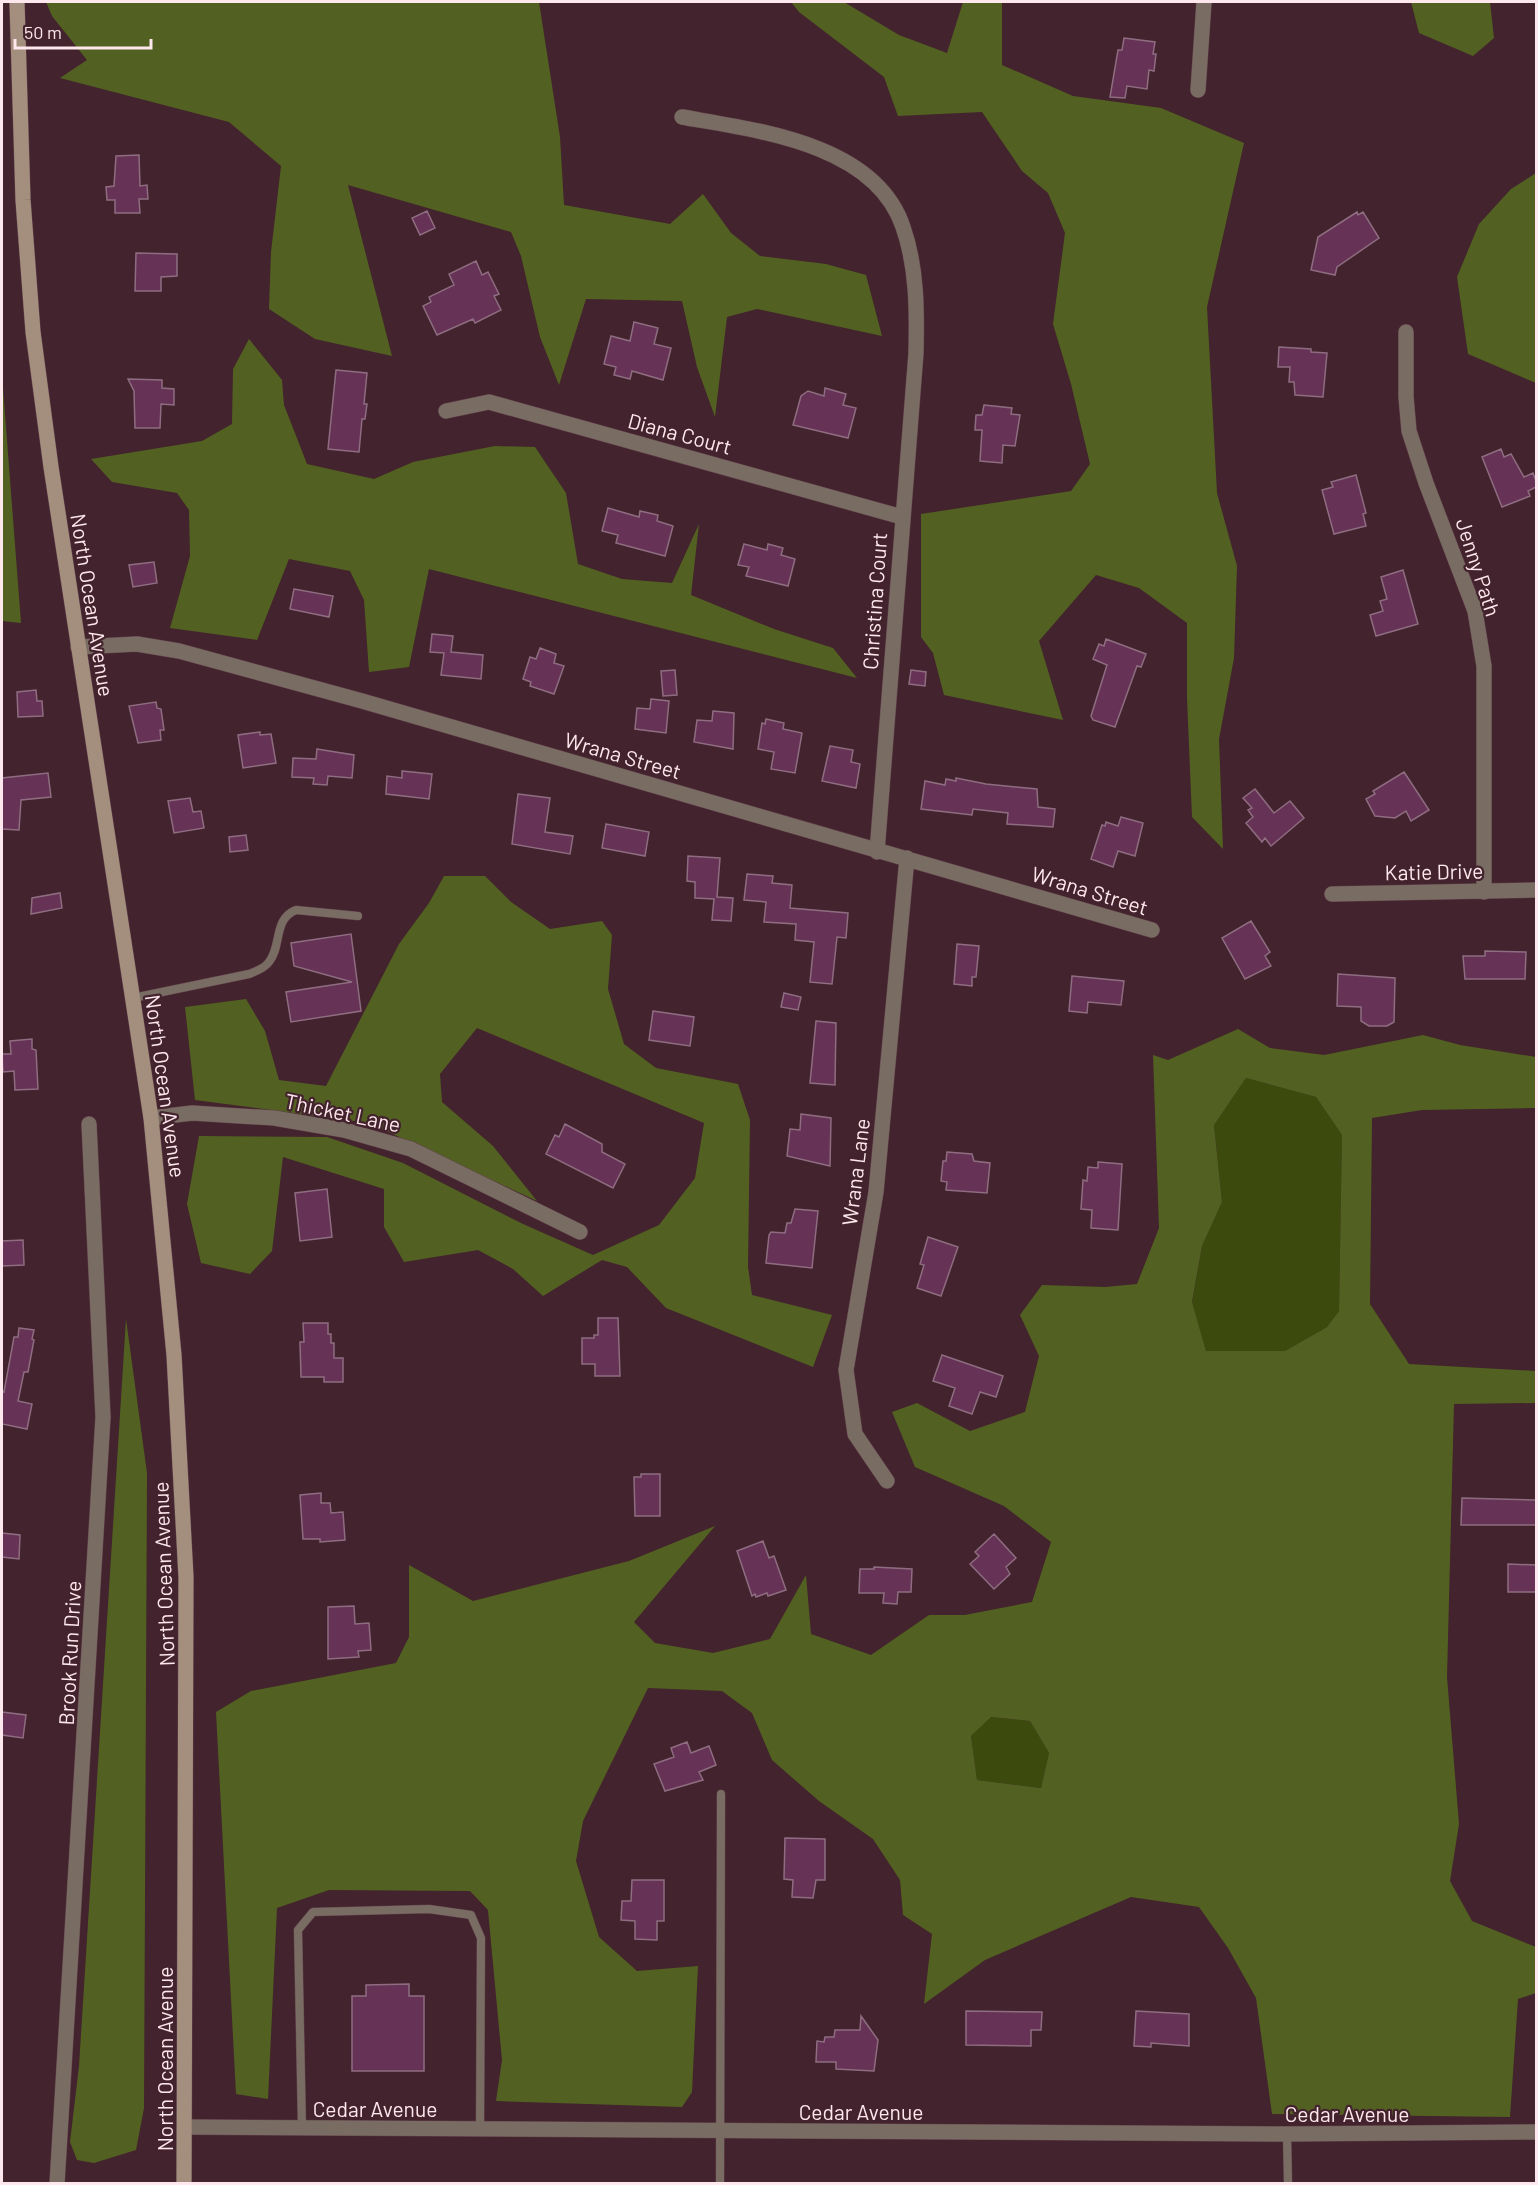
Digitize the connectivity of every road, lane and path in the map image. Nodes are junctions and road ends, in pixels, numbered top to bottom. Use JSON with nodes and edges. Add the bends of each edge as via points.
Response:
{"nodes":[{"id":1,"x":16,"y":2,"type":"edge"},
{"id":2,"x":1204,"y":2,"type":"edge"},
{"id":3,"x":1198,"y":90,"type":"dead end"},
{"id":4,"x":682,"y":117,"type":"dead end"},
{"id":5,"x":1406,"y":332,"type":"dead end"},
{"id":6,"x":446,"y":411,"type":"dead end"},
{"id":7,"x":902,"y":517,"type":"junction"},
{"id":8,"x":78,"y":647,"type":"junction"},
{"id":9,"x":877,"y":852,"type":"junction"},
{"id":10,"x":907,"y":858,"type":"junction"},
{"id":11,"x":1536,"y":890,"type":"edge"},
{"id":12,"x":1484,"y":892,"type":"junction"},
{"id":13,"x":1332,"y":894,"type":"dead end"},
{"id":14,"x":358,"y":916,"type":"dead end"},
{"id":15,"x":1152,"y":930,"type":"dead end"},
{"id":16,"x":133,"y":998,"type":"junction"},
{"id":17,"x":151,"y":1118,"type":"junction"},
{"id":18,"x":89,"y":1124,"type":"dead end"},
{"id":19,"x":580,"y":1232,"type":"dead end"},
{"id":20,"x":887,"y":1481,"type":"dead end"},
{"id":21,"x":722,"y":1794,"type":"dead end"},
{"id":22,"x":185,"y":2127,"type":"junction"},
{"id":23,"x":302,"y":2129,"type":"junction"},
{"id":24,"x":480,"y":2130,"type":"junction"},
{"id":25,"x":722,"y":2131,"type":"junction"},
{"id":26,"x":1536,"y":2132,"type":"edge"},
{"id":27,"x":1287,"y":2134,"type":"junction"},
{"id":28,"x":57,"y":2184,"type":"edge"},
{"id":29,"x":184,"y":2184,"type":"edge"},
{"id":30,"x":720,"y":2184,"type":"edge"},
{"id":31,"x":1288,"y":2184,"type":"edge"}],
"edges":[{"from":1,"to":8,"type":"main road","name":"North Ocean Avenue","via":[[22,200],[33,332]]},
{"from":2,"to":3,"type":"street"},
{"from":4,"to":7,"type":"street","name":"Christina Court","via":[[825,149],[867,177],[889,199],[911,255],[917,302]]},
{"from":5,"to":12,"type":"street","name":"Jenny Path","via":[[1410,431],[1475,610],[1484,666]]},
{"from":6,"to":7,"type":"street","name":"Diana Court","via":[[489,402]]},
{"from":7,"to":9,"type":"street","name":"Christina Court"},
{"from":8,"to":9,"type":"street","name":"Wrana Street","via":[[137,644],[179,651]]},
{"from":8,"to":16,"type":"main road","name":"North Ocean Avenue"},
{"from":9,"to":10,"type":"street","name":"Wrana Street"},
{"from":10,"to":15,"type":"street","name":"Wrana Street"},
{"from":10,"to":20,"type":"street","name":"Wrana Lane","via":[[876,1192],[846,1370],[855,1434]]},
{"from":11,"to":12,"type":"street","name":"Katie Drive"},
{"from":12,"to":13,"type":"street","name":"Katie Drive"},
{"from":14,"to":16,"type":"lane","via":[[296,910],[282,920],[270,961],[261,969]]},
{"from":16,"to":17,"type":"main road","name":"North Ocean Avenue"},
{"from":17,"to":19,"type":"street","name":"Thicket Lane","via":[[192,1113],[274,1118],[344,1130],[411,1149]]},
{"from":17,"to":22,"type":"main road","name":"North Ocean Avenue","via":[[174,1355],[186,1577]]},
{"from":18,"to":28,"type":"street","name":"Brook Run Drive","via":[[103,1417]]},
{"from":21,"to":25,"type":"lane"},
{"from":22,"to":23,"type":"street","name":"Cedar Avenue"},
{"from":22,"to":29,"type":"main road","name":"North Ocean Avenue"},
{"from":23,"to":24,"type":"street","name":"Cedar Avenue"},
{"from":23,"to":24,"type":"lane","via":[[298,1930],[313,1912],[429,1909],[471,1915],[481,1938]]},
{"from":24,"to":25,"type":"street","name":"Cedar Avenue"},
{"from":25,"to":27,"type":"street","name":"Cedar Avenue"},
{"from":25,"to":30,"type":"lane"},
{"from":26,"to":27,"type":"street","name":"Cedar Avenue"},
{"from":27,"to":31,"type":"lane"}]}
